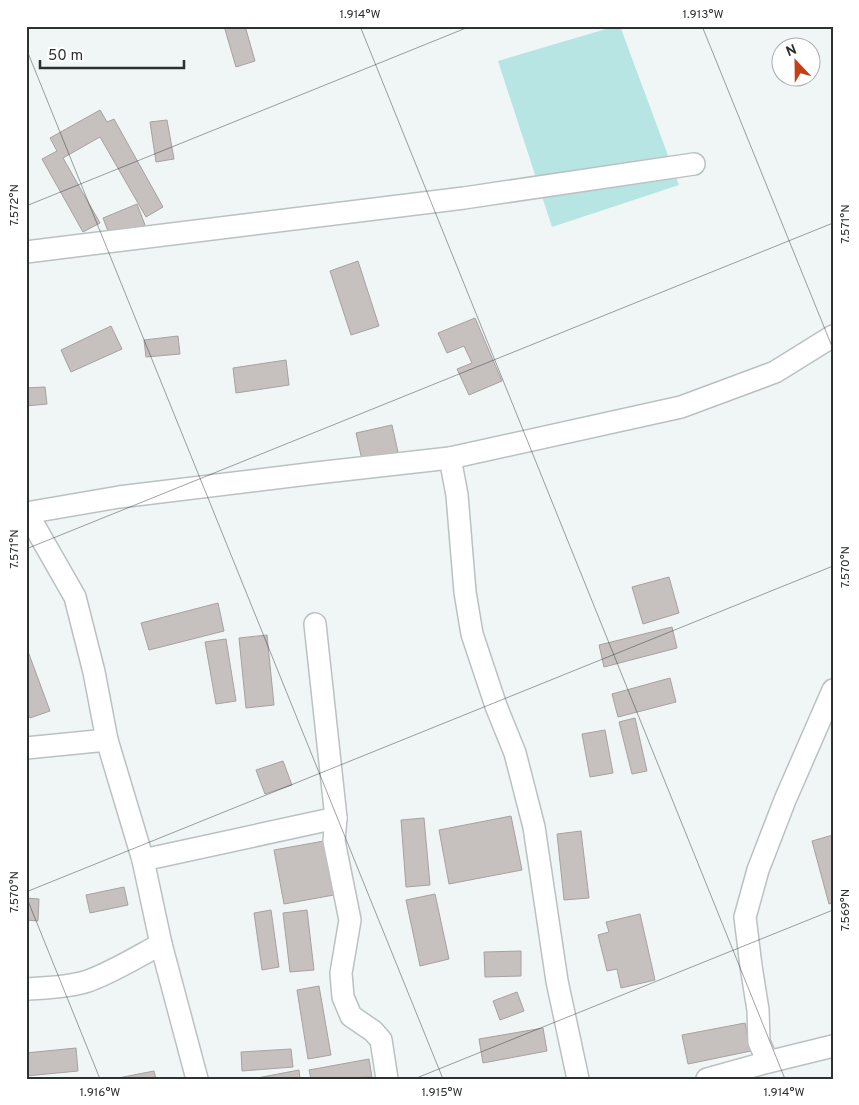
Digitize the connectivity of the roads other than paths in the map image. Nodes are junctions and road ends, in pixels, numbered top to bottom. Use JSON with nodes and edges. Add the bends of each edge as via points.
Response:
{"nodes":[{"id":1,"x":694,"y":164,"type":"dead end"},
{"id":2,"x":26,"y":252,"type":"edge"},
{"id":3,"x":833,"y":336,"type":"edge"},
{"id":4,"x":450,"y":458,"type":"junction"},
{"id":5,"x":27,"y":513,"type":"edge"},
{"id":6,"x":315,"y":624,"type":"dead end"},
{"id":7,"x":833,"y":690,"type":"edge"},
{"id":8,"x":823,"y":735,"type":"edge"},
{"id":9,"x":107,"y":740,"type":"junction"},
{"id":10,"x":26,"y":748,"type":"edge"},
{"id":11,"x":336,"y":818,"type":"junction"},
{"id":12,"x":143,"y":860,"type":"junction"},
{"id":13,"x":161,"y":944,"type":"junction"},
{"id":14,"x":26,"y":989,"type":"edge"},
{"id":15,"x":833,"y":1046,"type":"edge"},
{"id":16,"x":768,"y":1062,"type":"junction"},
{"id":17,"x":197,"y":1079,"type":"edge"},
{"id":18,"x":387,"y":1079,"type":"edge"},
{"id":19,"x":578,"y":1079,"type":"edge"},
{"id":20,"x":707,"y":1079,"type":"edge"}],
"edges":[{"from":1,"to":2,"type":"street","via":[[464,198]]},
{"from":3,"to":4,"type":"street","via":[[775,372],[681,407]]},
{"from":4,"to":5,"type":"street","via":[[119,498]]},
{"from":4,"to":19,"type":"street","via":[[472,634],[515,753],[534,827],[557,981]]},
{"from":5,"to":9,"type":"street","via":[[74,597],[94,672]]},
{"from":6,"to":11,"type":"street"},
{"from":7,"to":8,"type":"street"},
{"from":8,"to":16,"type":"street","via":[[786,800],[758,870],[746,917],[759,1042]]},
{"from":9,"to":10,"type":"street"},
{"from":9,"to":12,"type":"street"},
{"from":11,"to":12,"type":"street"},
{"from":11,"to":18,"type":"street","via":[[334,841],[350,920],[341,972],[343,997],[351,1016],[381,1040]]},
{"from":12,"to":13,"type":"street"},
{"from":13,"to":14,"type":"street","via":[[87,981]]},
{"from":13,"to":17,"type":"street"},
{"from":15,"to":16,"type":"street"},
{"from":16,"to":20,"type":"street"}]}
